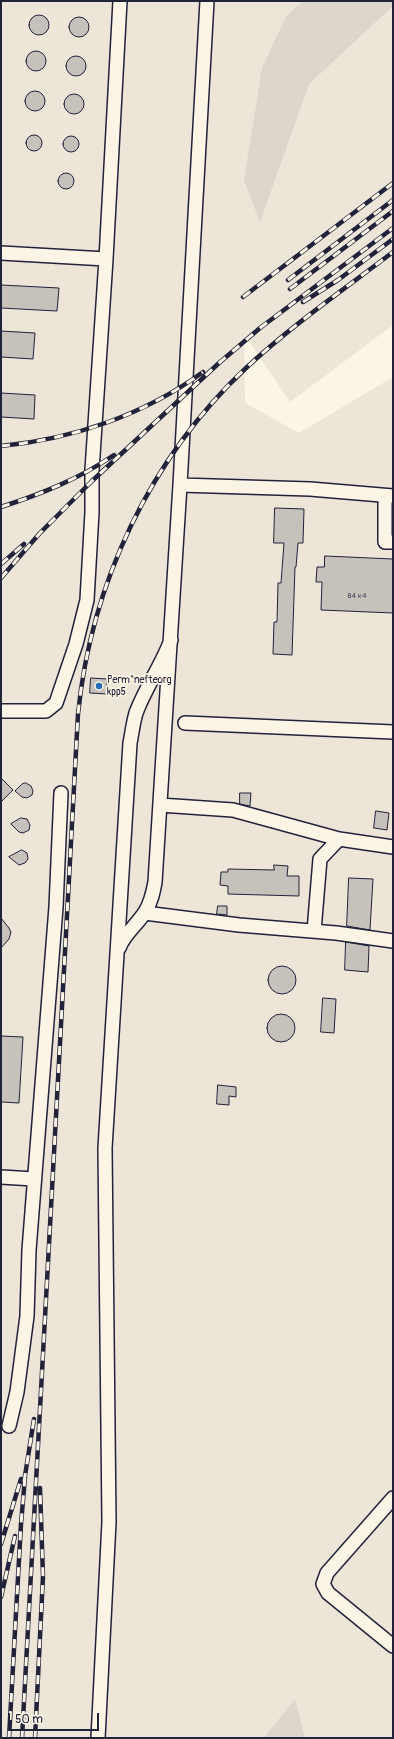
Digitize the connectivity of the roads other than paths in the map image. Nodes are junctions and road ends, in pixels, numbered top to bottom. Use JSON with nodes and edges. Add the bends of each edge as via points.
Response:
{"nodes":[{"id":1,"x":120,"y":1,"type":"edge"},
{"id":2,"x":207,"y":1,"type":"edge"},
{"id":3,"x":1,"y":254,"type":"edge"},
{"id":4,"x":106,"y":259,"type":"junction"},
{"id":5,"x":180,"y":485,"type":"junction"},
{"id":6,"x":389,"y":496,"type":"edge"},
{"id":7,"x":393,"y":542,"type":"edge"},
{"id":8,"x":171,"y":640,"type":"junction"},
{"id":9,"x":1,"y":711,"type":"edge"},
{"id":10,"x":185,"y":723,"type":"dead end"},
{"id":11,"x":393,"y":732,"type":"edge"},
{"id":12,"x":60,"y":793,"type":"dead end"},
{"id":13,"x":160,"y":805,"type":"junction"},
{"id":14,"x":339,"y":839,"type":"junction"},
{"id":15,"x":393,"y":847,"type":"edge"},
{"id":16,"x":145,"y":912,"type":"junction"},
{"id":17,"x":314,"y":932,"type":"junction"},
{"id":18,"x":393,"y":941,"type":"edge"},
{"id":19,"x":117,"y":954,"type":"junction"},
{"id":20,"x":1,"y":1176,"type":"edge"},
{"id":21,"x":34,"y":1179,"type":"junction"},
{"id":22,"x":9,"y":1426,"type":"dead end"},
{"id":23,"x":393,"y":1498,"type":"edge"},
{"id":24,"x":393,"y":1646,"type":"edge"},
{"id":25,"x":98,"y":1738,"type":"edge"}],
"edges":[{"from":1,"to":4,"type":"street"},
{"from":2,"to":5,"type":"street"},
{"from":3,"to":4,"type":"street"},
{"from":4,"to":9,"type":"street","via":[[92,470],[89,580],[82,622],[56,704],[46,711]]},
{"from":5,"to":6,"type":"street","via":[[310,489]]},
{"from":5,"to":8,"type":"street"},
{"from":6,"to":7,"type":"street","via":[[385,542]]},
{"from":8,"to":13,"type":"street"},
{"from":8,"to":19,"type":"street","via":[[133,724]]},
{"from":10,"to":11,"type":"street"},
{"from":12,"to":21,"type":"street","via":[[56,906]]},
{"from":13,"to":14,"type":"street","via":[[233,810]]},
{"from":13,"to":16,"type":"street","via":[[154,882],[150,903]]},
{"from":14,"to":15,"type":"street"},
{"from":14,"to":17,"type":"street","via":[[320,859]]},
{"from":16,"to":17,"type":"street"},
{"from":16,"to":19,"type":"street","via":[[125,937]]},
{"from":17,"to":18,"type":"street"},
{"from":19,"to":25,"type":"street","via":[[106,1148],[109,1515]]},
{"from":20,"to":21,"type":"street"},
{"from":21,"to":22,"type":"street","via":[[27,1316]]},
{"from":23,"to":24,"type":"street","via":[[328,1573],[323,1584],[328,1593]]}]}
